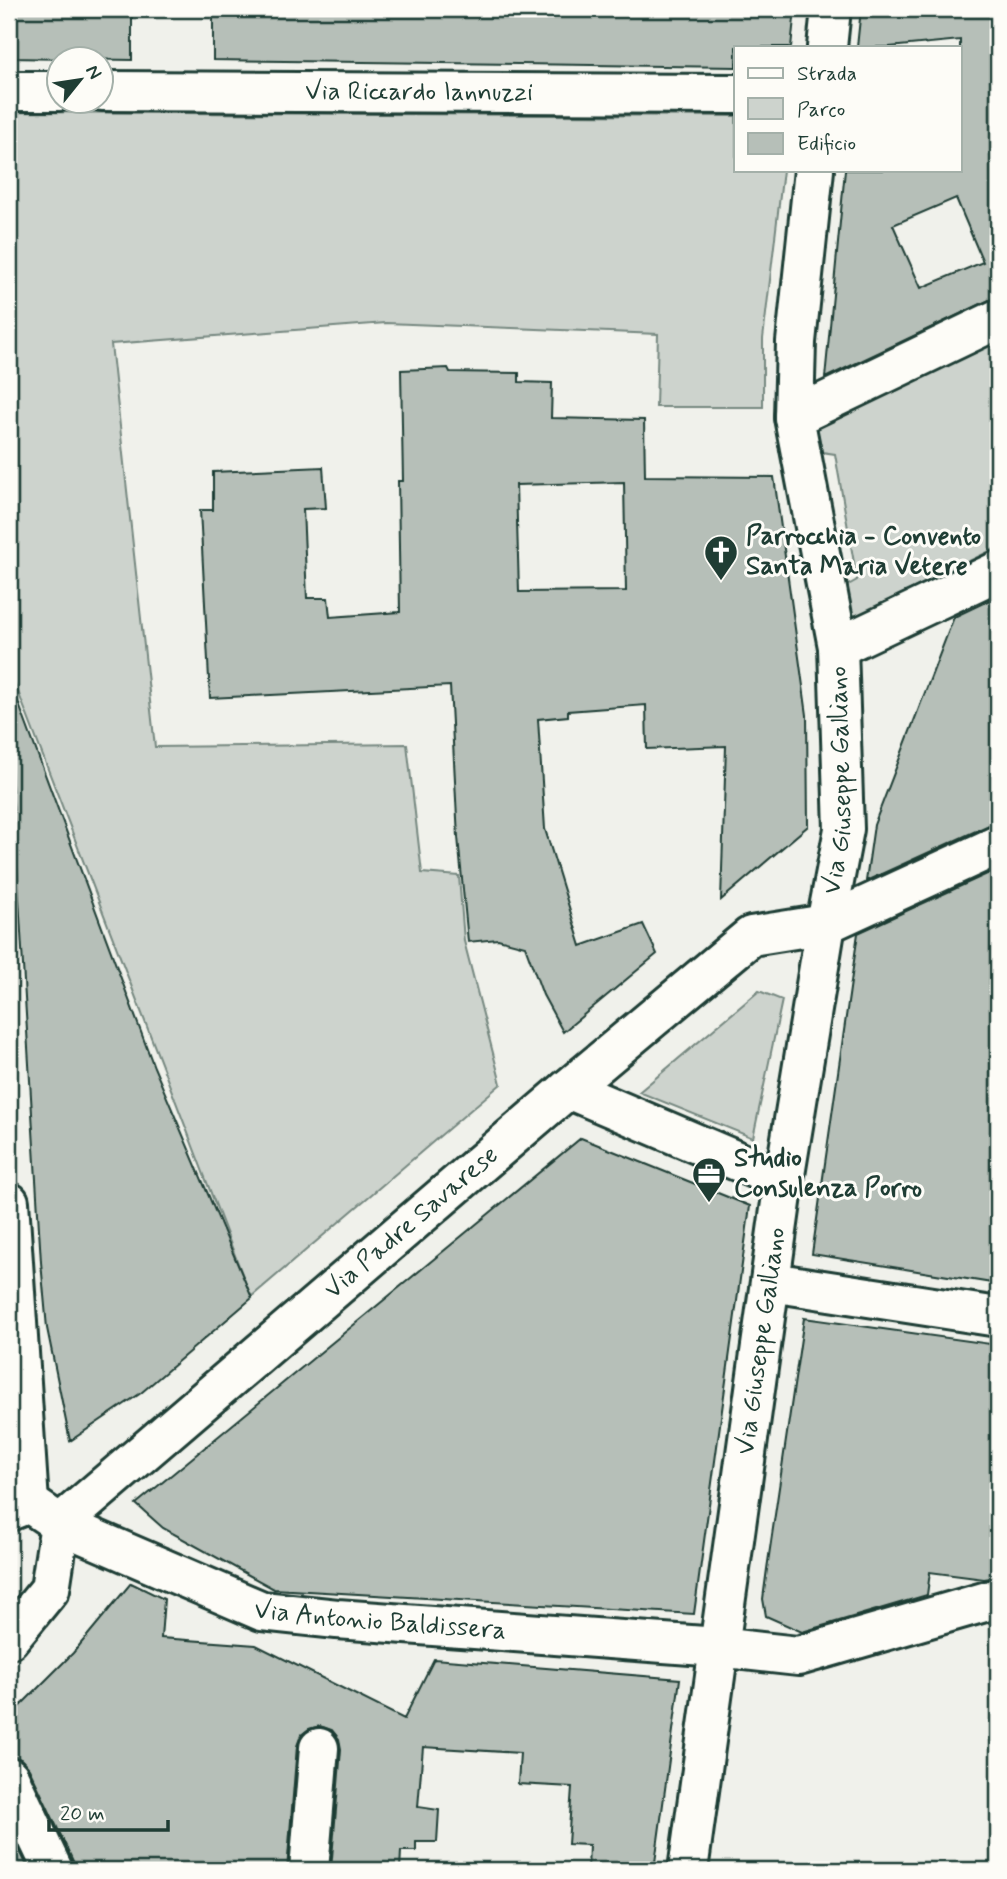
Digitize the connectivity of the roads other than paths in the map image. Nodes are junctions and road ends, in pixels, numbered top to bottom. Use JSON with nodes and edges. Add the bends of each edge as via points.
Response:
{"nodes":[{"id":1,"x":831,"y":9,"type":"edge"},
{"id":2,"x":827,"y":46,"type":"edge"},
{"id":3,"x":9,"y":91,"type":"edge"},
{"id":4,"x":46,"y":91,"type":"edge"},
{"id":5,"x":116,"y":91,"type":"edge"},
{"id":6,"x":734,"y":93,"type":"edge"},
{"id":7,"x":814,"y":172,"type":"edge"},
{"id":8,"x":998,"y":319,"type":"edge"},
{"id":9,"x":794,"y":416,"type":"junction"},
{"id":10,"x":998,"y":571,"type":"edge"},
{"id":11,"x":838,"y":647,"type":"junction"},
{"id":12,"x":998,"y":845,"type":"edge"},
{"id":13,"x":826,"y":924,"type":"junction"},
{"id":14,"x":568,"y":1089,"type":"junction"},
{"id":15,"x":784,"y":1181,"type":"junction"},
{"id":16,"x":9,"y":1202,"type":"edge"},
{"id":17,"x":771,"y":1282,"type":"junction"},
{"id":18,"x":12,"y":1291,"type":"edge"},
{"id":19,"x":998,"y":1317,"type":"edge"},
{"id":20,"x":19,"y":1507,"type":"edge"},
{"id":21,"x":60,"y":1524,"type":"junction"},
{"id":22,"x":998,"y":1598,"type":"edge"},
{"id":23,"x":9,"y":1639,"type":"edge"},
{"id":24,"x":718,"y":1647,"type":"junction"},
{"id":25,"x":319,"y":1748,"type":"dead end"},
{"id":26,"x":9,"y":1777,"type":"edge"},
{"id":27,"x":53,"y":1870,"type":"edge"},
{"id":28,"x":309,"y":1870,"type":"edge"},
{"id":29,"x":688,"y":1870,"type":"edge"}],
"edges":[{"from":1,"to":2,"type":"street"},
{"from":3,"to":4,"type":"street"},
{"from":5,"to":6,"type":"street","name":"Via Riccardo Iannuzzi"},
{"from":7,"to":9,"type":"street","name":"Via Giuseppe Galliano","via":[[796,342]]},
{"from":8,"to":9,"type":"street"},
{"from":9,"to":11,"type":"street","name":"Via Giuseppe Galliano"},
{"from":10,"to":11,"type":"street"},
{"from":11,"to":13,"type":"street","name":"Via Giuseppe Galliano","via":[[844,829]]},
{"from":12,"to":13,"type":"street","name":"Via Padre Savarese"},
{"from":13,"to":14,"type":"street","name":"Via Padre Savarese","via":[[751,936]]},
{"from":13,"to":15,"type":"street","name":"Via Giuseppe Galliano"},
{"from":14,"to":15,"type":"street"},
{"from":14,"to":21,"type":"street","name":"Via Padre Savarese"},
{"from":15,"to":17,"type":"street","name":"Via Giuseppe Galliano"},
{"from":16,"to":18,"type":"street"},
{"from":17,"to":19,"type":"street"},
{"from":17,"to":24,"type":"street","name":"Via Giuseppe Galliano"},
{"from":18,"to":20,"type":"street"},
{"from":20,"to":21,"type":"street"},
{"from":21,"to":23,"type":"street","via":[[50,1589]]},
{"from":21,"to":24,"type":"street","name":"Via Antonio Baldissera","via":[[262,1611]]},
{"from":22,"to":24,"type":"street","name":"Via Antonio Baldissera","via":[[798,1656]]},
{"from":24,"to":29,"type":"street","name":"Via Giuseppe Galliano"},
{"from":25,"to":28,"type":"street"},
{"from":26,"to":27,"type":"street"}]}
